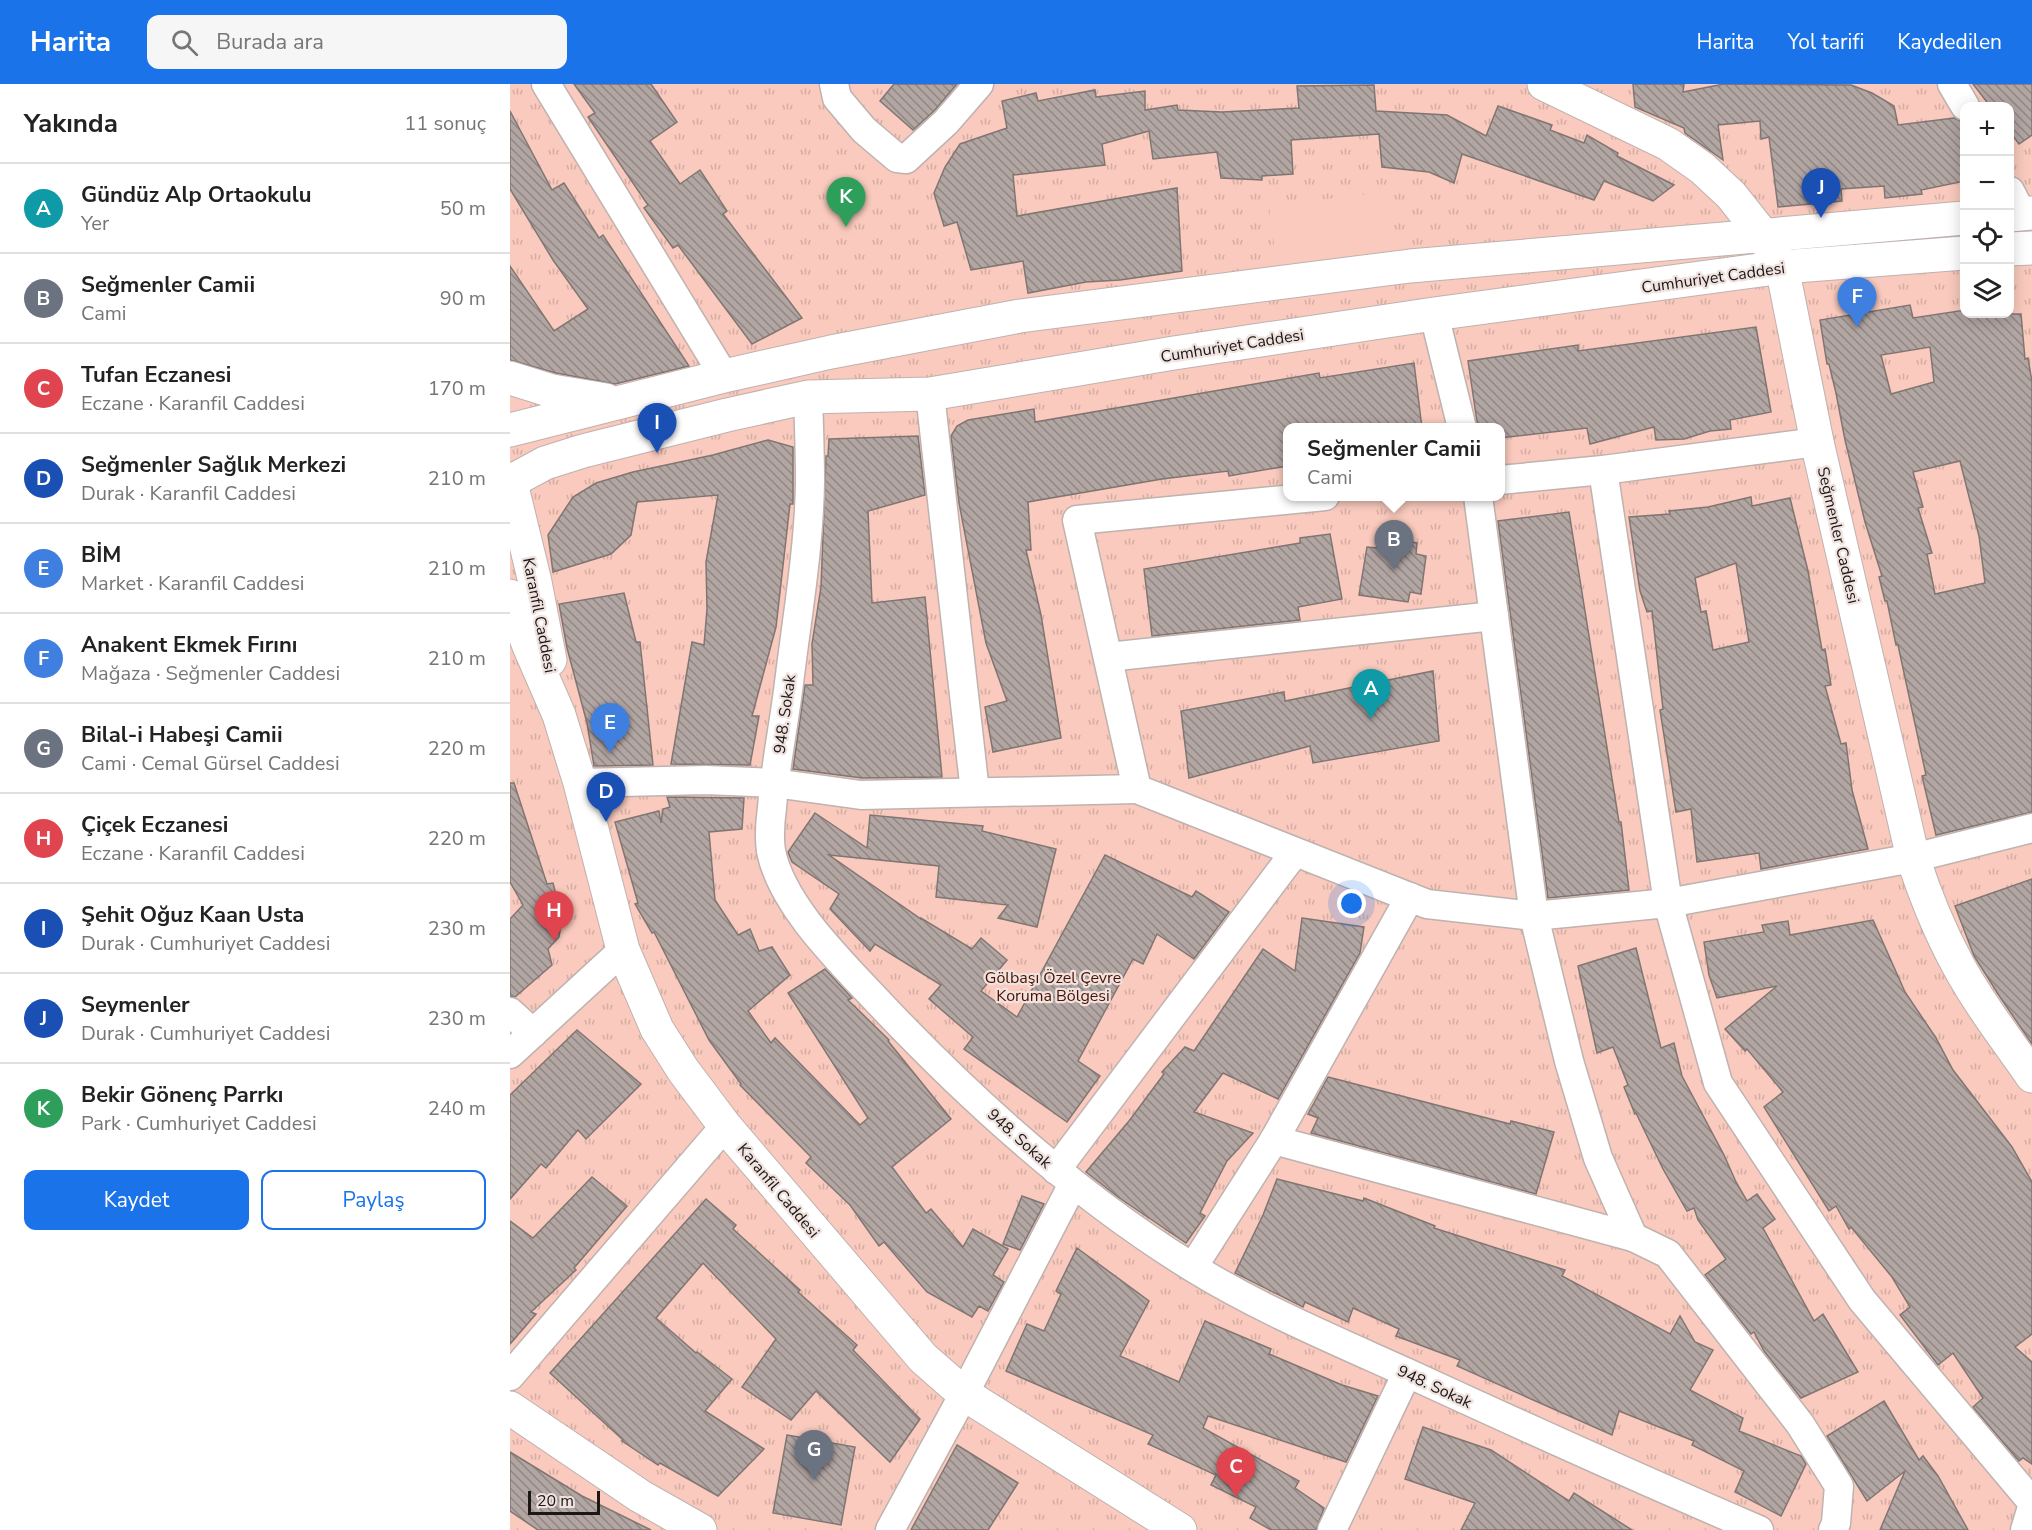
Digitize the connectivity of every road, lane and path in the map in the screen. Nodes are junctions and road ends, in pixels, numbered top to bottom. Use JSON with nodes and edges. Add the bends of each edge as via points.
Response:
{"nodes":[{"id":1,"x":546,"y":84,"type":"edge"},
{"id":2,"x":834,"y":84,"type":"edge"},
{"id":3,"x":979,"y":84,"type":"edge"},
{"id":4,"x":1544,"y":84,"type":"edge"},
{"id":5,"x":1952,"y":84,"type":"edge"},
{"id":6,"x":1963,"y":102,"type":"edge"},
{"id":7,"x":1960,"y":218,"type":"edge"},
{"id":8,"x":1762,"y":234,"type":"junction"},
{"id":9,"x":2032,"y":248,"type":"edge"},
{"id":10,"x":2014,"y":249,"type":"edge"},
{"id":11,"x":1960,"y":253,"type":"edge"},
{"id":12,"x":1782,"y":267,"type":"junction"},
{"id":13,"x":1434,"y":314,"type":"junction"},
{"id":14,"x":724,"y":376,"type":"junction"},
{"id":15,"x":510,"y":378,"type":"edge"},
{"id":16,"x":930,"y":394,"type":"junction"},
{"id":17,"x":808,"y":397,"type":"junction"},
{"id":18,"x":619,"y":402,"type":"junction"},
{"id":19,"x":1461,"y":423,"type":"edge"},
{"id":20,"x":510,"y":430,"type":"edge"},
{"id":21,"x":1817,"y":442,"type":"junction"},
{"id":22,"x":1603,"y":470,"type":"junction"},
{"id":23,"x":1505,"y":480,"type":"edge"},
{"id":24,"x":510,"y":481,"type":"edge"},
{"id":25,"x":1283,"y":500,"type":"edge"},
{"id":26,"x":1479,"y":501,"type":"edge"},
{"id":27,"x":510,"y":596,"type":"edge"},
{"id":28,"x":1494,"y":616,"type":"junction"},
{"id":29,"x":519,"y":650,"type":"edge"},
{"id":30,"x":1108,"y":657,"type":"junction"},
{"id":31,"x":559,"y":715,"type":"junction"},
{"id":32,"x":580,"y":783,"type":"junction"},
{"id":33,"x":774,"y":783,"type":"junction"},
{"id":34,"x":1137,"y":789,"type":"junction"},
{"id":35,"x":975,"y":792,"type":"junction"},
{"id":36,"x":2032,"y":828,"type":"edge"},
{"id":37,"x":1295,"y":852,"type":"junction"},
{"id":38,"x":1913,"y":858,"type":"junction"},
{"id":39,"x":1410,"y":897,"type":"junction"},
{"id":40,"x":1668,"y":903,"type":"junction"},
{"id":41,"x":1534,"y":916,"type":"junction"},
{"id":42,"x":623,"y":950,"type":"junction"},
{"id":43,"x":510,"y":1012,"type":"edge"},
{"id":44,"x":533,"y":1033,"type":"junction"},
{"id":45,"x":510,"y":1054,"type":"edge"},
{"id":46,"x":2032,"y":1076,"type":"edge"},
{"id":47,"x":725,"y":1126,"type":"junction"},
{"id":48,"x":1274,"y":1140,"type":"junction"},
{"id":49,"x":1064,"y":1177,"type":"junction"},
{"id":50,"x":1633,"y":1237,"type":"junction"},
{"id":51,"x":1193,"y":1267,"type":"junction"},
{"id":52,"x":1407,"y":1373,"type":"junction"},
{"id":53,"x":510,"y":1376,"type":"edge"},
{"id":54,"x":964,"y":1394,"type":"junction"},
{"id":55,"x":510,"y":1408,"type":"edge"},
{"id":56,"x":2032,"y":1502,"type":"edge"},
{"id":57,"x":2032,"y":1507,"type":"edge"},
{"id":58,"x":700,"y":1530,"type":"edge"},
{"id":59,"x":890,"y":1530,"type":"edge"},
{"id":60,"x":1180,"y":1530,"type":"edge"},
{"id":61,"x":1332,"y":1530,"type":"edge"},
{"id":62,"x":1759,"y":1530,"type":"edge"},
{"id":63,"x":1833,"y":1530,"type":"edge"},
{"id":64,"x":2025,"y":1530,"type":"edge"}],
"edges":[{"from":1,"to":14,"type":"street"},
{"from":2,"to":3,"type":"street","via":[[837,98],[864,130],[897,158],[906,159]]},
{"from":4,"to":8,"type":"main road","name":"Seğmenler Caddesi","via":[[1668,144],[1731,195]]},
{"from":5,"to":6,"type":"street"},
{"from":7,"to":8,"type":"main road","name":"Cumhuriyet Caddesi"},
{"from":8,"to":12,"type":"main road","name":"Seğmenler Caddesi"},
{"from":8,"to":14,"type":"main road","name":"Cumhuriyet Caddesi","via":[[1410,266],[1020,316]]},
{"from":9,"to":10,"type":"main road"},
{"from":11,"to":12,"type":"main road","name":"Cumhuriyet Caddesi"},
{"from":12,"to":13,"type":"main road","name":"Cumhuriyet Caddesi"},
{"from":12,"to":21,"type":"main road","name":"Seğmenler Caddesi"},
{"from":13,"to":16,"type":"main road","name":"Cumhuriyet Caddesi"},
{"from":13,"to":19,"type":"street"},
{"from":14,"to":18,"type":"main road","name":"Cumhuriyet Caddesi"},
{"from":15,"to":18,"type":"main road","via":[[552,391]]},
{"from":16,"to":17,"type":"main road","name":"Cumhuriyet Caddesi"},
{"from":16,"to":35,"type":"street"},
{"from":17,"to":24,"type":"main road","name":"Cumhuriyet Caddesi","via":[[583,451],[545,463]]},
{"from":17,"to":33,"type":"street","name":"948. Sokak","via":[[810,484],[806,539]]},
{"from":18,"to":20,"type":"main road","name":"Cumhuriyet Caddesi"},
{"from":21,"to":22,"type":"street"},
{"from":21,"to":38,"type":"main road","name":"Seğmenler Caddesi"},
{"from":22,"to":23,"type":"street"},
{"from":22,"to":40,"type":"street"},
{"from":24,"to":31,"type":"main road","name":"Karanfil Caddesi","via":[[543,622]]},
{"from":25,"to":30,"type":"street","via":[[1077,519]]},
{"from":26,"to":28,"type":"street"},
{"from":27,"to":29,"type":"main road","name":"Karanfil Caddesi"},
{"from":28,"to":30,"type":"street"},
{"from":28,"to":41,"type":"street"},
{"from":29,"to":31,"type":"main road","name":"Karanfil Caddesi"},
{"from":30,"to":34,"type":"street"},
{"from":31,"to":32,"type":"main road","name":"Karanfil Caddesi"},
{"from":32,"to":33,"type":"street"},
{"from":32,"to":42,"type":"main road","name":"Karanfil Caddesi"},
{"from":33,"to":35,"type":"street","via":[[861,795]]},
{"from":33,"to":49,"type":"street","name":"948. Sokak","via":[[771,852],[795,903],[830,950],[915,1040]]},
{"from":34,"to":35,"type":"street"},
{"from":34,"to":37,"type":"street"},
{"from":36,"to":38,"type":"street"},
{"from":37,"to":39,"type":"street"},
{"from":37,"to":49,"type":"street"},
{"from":38,"to":40,"type":"street"},
{"from":38,"to":46,"type":"main road","name":"Seğmenler Caddesi","via":[[1925,896],[1958,965]]},
{"from":39,"to":41,"type":"street","via":[[1427,904]]},
{"from":39,"to":48,"type":"street"},
{"from":40,"to":41,"type":"street"},
{"from":40,"to":56,"type":"street","via":[[1718,1083],[1862,1300]]},
{"from":41,"to":50,"type":"street","via":[[1598,1158]]},
{"from":42,"to":44,"type":"street"},
{"from":42,"to":47,"type":"main road","name":"Karanfil Caddesi","via":[[657,1029]]},
{"from":43,"to":44,"type":"street"},
{"from":44,"to":45,"type":"street"},
{"from":47,"to":53,"type":"street"},
{"from":47,"to":54,"type":"main road","name":"Karanfil Caddesi","via":[[923,1358]]},
{"from":48,"to":50,"type":"street"},
{"from":48,"to":51,"type":"street"},
{"from":49,"to":51,"type":"street","name":"948. Sokak"},
{"from":49,"to":54,"type":"street"},
{"from":50,"to":63,"type":"street","via":[[1668,1254],[1800,1424],[1839,1486]]},
{"from":51,"to":52,"type":"street","name":"948. Sokak","via":[[1280,1316]]},
{"from":52,"to":61,"type":"street"},
{"from":52,"to":62,"type":"street","name":"948. Sokak","via":[[1590,1458]]},
{"from":54,"to":59,"type":"street"},
{"from":54,"to":60,"type":"main road","name":"Karanfil Caddesi"},
{"from":55,"to":58,"type":"main road","via":[[640,1496]]},
{"from":57,"to":64,"type":"street"}]}
